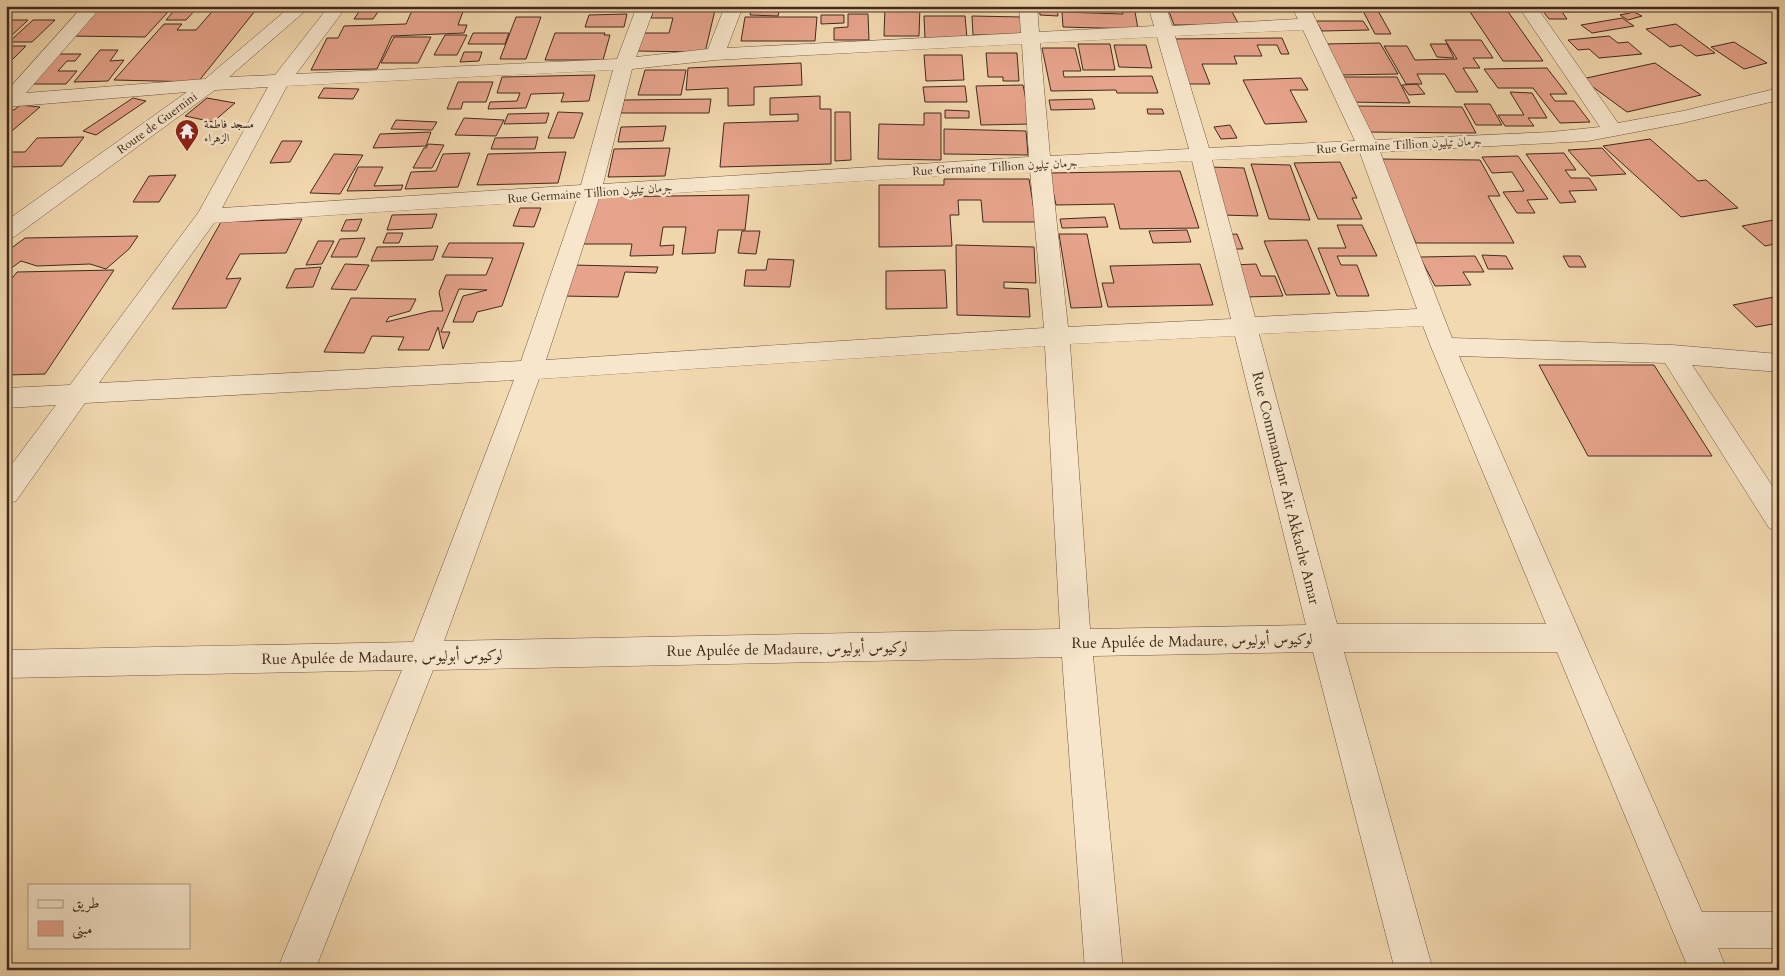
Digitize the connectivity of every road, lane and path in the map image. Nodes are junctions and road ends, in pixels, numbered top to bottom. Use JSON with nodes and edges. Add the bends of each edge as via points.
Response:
{"nodes":[{"id":1,"x":93,"y":6,"type":"edge"},
{"id":2,"x":302,"y":6,"type":"edge"},
{"id":3,"x":338,"y":6,"type":"edge"},
{"id":4,"x":646,"y":6,"type":"edge"},
{"id":5,"x":734,"y":6,"type":"edge"},
{"id":6,"x":1028,"y":6,"type":"edge"},
{"id":7,"x":1527,"y":6,"type":"edge"},
{"id":8,"x":1305,"y":15,"type":"edge"},
{"id":9,"x":1160,"y":19,"type":"edge"},
{"id":10,"x":1031,"y":38,"type":"junction"},
{"id":11,"x":715,"y":54,"type":"junction"},
{"id":12,"x":624,"y":64,"type":"junction"},
{"id":13,"x":280,"y":82,"type":"junction"},
{"id":14,"x":210,"y":84,"type":"junction"},
{"id":15,"x":1779,"y":94,"type":"edge"},
{"id":16,"x":8,"y":101,"type":"edge"},
{"id":17,"x":1612,"y":130,"type":"junction"},
{"id":18,"x":1368,"y":146,"type":"junction"},
{"id":19,"x":1201,"y":156,"type":"junction"},
{"id":20,"x":1040,"y":163,"type":"junction"},
{"id":21,"x":590,"y":193,"type":"junction"},
{"id":22,"x":207,"y":216,"type":"junction"},
{"id":23,"x":9,"y":227,"type":"edge"},
{"id":24,"x":1431,"y":317,"type":"junction"},
{"id":25,"x":1246,"y":327,"type":"junction"},
{"id":26,"x":1057,"y":336,"type":"junction"},
{"id":27,"x":1443,"y":347,"type":"junction"},
{"id":28,"x":1672,"y":354,"type":"junction"},
{"id":29,"x":1779,"y":363,"type":"edge"},
{"id":30,"x":530,"y":370,"type":"junction"},
{"id":31,"x":79,"y":394,"type":"junction"},
{"id":32,"x":6,"y":398,"type":"edge"},
{"id":33,"x":6,"y":493,"type":"edge"},
{"id":34,"x":1779,"y":520,"type":"edge"},
{"id":35,"x":1325,"y":638,"type":"junction"},
{"id":36,"x":1567,"y":638,"type":"junction"},
{"id":37,"x":1076,"y":644,"type":"junction"},
{"id":38,"x":423,"y":656,"type":"junction"},
{"id":39,"x":6,"y":664,"type":"edge"},
{"id":40,"x":1693,"y":930,"type":"junction"},
{"id":41,"x":1779,"y":930,"type":"edge"},
{"id":42,"x":296,"y":970,"type":"edge"},
{"id":43,"x":1104,"y":970,"type":"edge"},
{"id":44,"x":1414,"y":970,"type":"edge"},
{"id":45,"x":1708,"y":970,"type":"edge"}],
"edges":[{"from":1,"to":16,"type":"street"},
{"from":2,"to":14,"type":"street","name":"Route de Guernini"},
{"from":3,"to":13,"type":"street"},
{"from":4,"to":12,"type":"street"},
{"from":5,"to":11,"type":"street"},
{"from":6,"to":10,"type":"street"},
{"from":7,"to":17,"type":"street"},
{"from":8,"to":9,"type":"street"},
{"from":8,"to":18,"type":"street"},
{"from":9,"to":10,"type":"street"},
{"from":9,"to":19,"type":"street","name":"Rue Commandant Ait Akkache Amar"},
{"from":10,"to":11,"type":"street"},
{"from":10,"to":20,"type":"street"},
{"from":11,"to":12,"type":"street"},
{"from":12,"to":13,"type":"street"},
{"from":12,"to":21,"type":"street"},
{"from":13,"to":14,"type":"street"},
{"from":13,"to":22,"type":"street"},
{"from":14,"to":16,"type":"street"},
{"from":14,"to":23,"type":"street","name":"Route de Guernini"},
{"from":15,"to":17,"type":"street","name":"Rue Germaine Tillion جرمان تيليون"},
{"from":17,"to":18,"type":"street","name":"Rue Germaine Tillion جرمان تيليون","via":[[1551,138]]},
{"from":18,"to":19,"type":"street","name":"Rue Germaine Tillion جرمان تيليون"},
{"from":18,"to":24,"type":"street"},
{"from":19,"to":20,"type":"street","name":"Rue Germaine Tillion جرمان تيليون"},
{"from":19,"to":25,"type":"street","name":"Rue Commandant Ait Akkache Amar"},
{"from":20,"to":21,"type":"street","name":"Rue Germaine Tillion جرمان تيليون"},
{"from":20,"to":26,"type":"street"},
{"from":21,"to":22,"type":"street","name":"Rue Germaine Tillion جرمان تيليون"},
{"from":21,"to":30,"type":"street"},
{"from":22,"to":31,"type":"street"},
{"from":24,"to":25,"type":"street"},
{"from":24,"to":27,"type":"street"},
{"from":25,"to":26,"type":"street"},
{"from":25,"to":35,"type":"street","name":"Rue Commandant Ait Akkache Amar"},
{"from":26,"to":30,"type":"street"},
{"from":26,"to":37,"type":"street"},
{"from":27,"to":28,"type":"street"},
{"from":27,"to":36,"type":"street"},
{"from":28,"to":29,"type":"street"},
{"from":28,"to":34,"type":"street"},
{"from":30,"to":31,"type":"street"},
{"from":30,"to":38,"type":"street"},
{"from":31,"to":32,"type":"street"},
{"from":31,"to":33,"type":"street"},
{"from":35,"to":36,"type":"street","name":"Rue Apulée de Madaure, لوكيوس أبوليوس"},
{"from":35,"to":37,"type":"street","name":"Rue Apulée de Madaure, لوكيوس أبوليوس"},
{"from":35,"to":44,"type":"street","name":"Rue Commandant Ait Akkache Amar"},
{"from":36,"to":40,"type":"street"},
{"from":37,"to":38,"type":"street","name":"Rue Apulée de Madaure, لوكيوس أبوليوس"},
{"from":37,"to":43,"type":"street"},
{"from":38,"to":39,"type":"street","name":"Rue Apulée de Madaure, لوكيوس أبوليوس"},
{"from":38,"to":42,"type":"street"},
{"from":40,"to":41,"type":"street"},
{"from":40,"to":45,"type":"street"}]}
